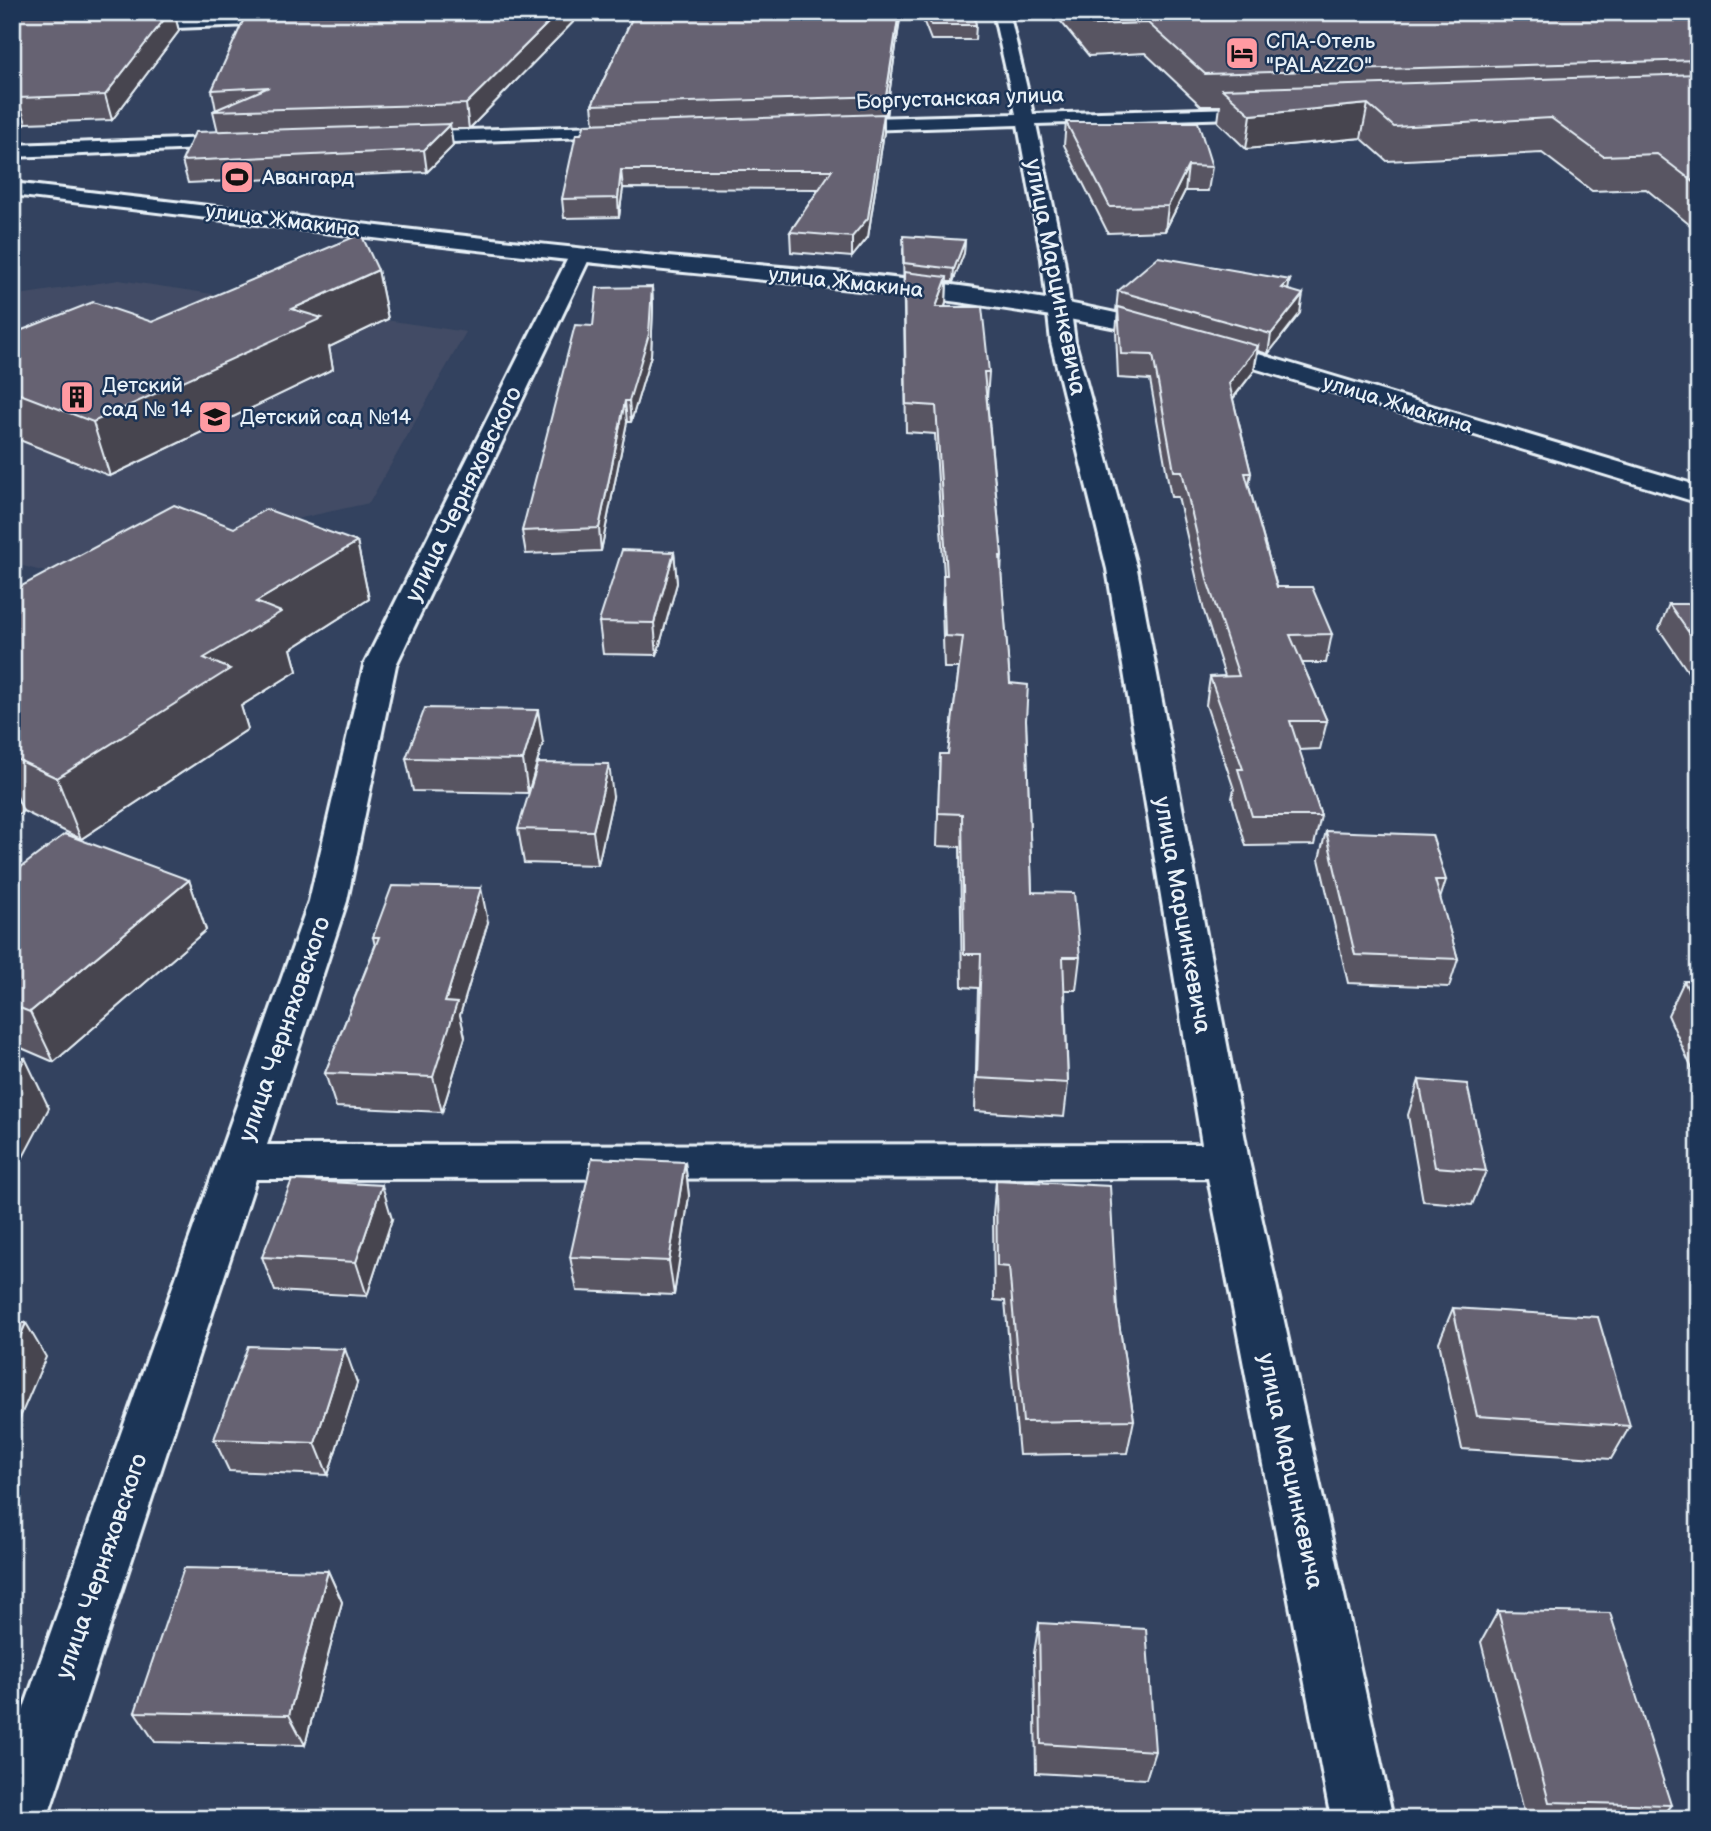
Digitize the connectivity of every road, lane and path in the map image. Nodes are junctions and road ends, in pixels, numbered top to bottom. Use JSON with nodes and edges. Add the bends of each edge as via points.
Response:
{"nodes":[{"id":1,"x":1001,"y":12,"type":"edge"},
{"id":2,"x":314,"y":19,"type":"edge"},
{"id":3,"x":109,"y":25,"type":"edge"},
{"id":4,"x":1289,"y":111,"type":"edge"},
{"id":5,"x":1026,"y":119,"type":"junction"},
{"id":6,"x":816,"y":125,"type":"edge"},
{"id":7,"x":649,"y":131,"type":"edge"},
{"id":8,"x":383,"y":139,"type":"edge"},
{"id":9,"x":260,"y":142,"type":"edge"},
{"id":10,"x":12,"y":151,"type":"edge"},
{"id":11,"x":12,"y":188,"type":"edge"},
{"id":12,"x":580,"y":255,"type":"junction"},
{"id":13,"x":1060,"y":308,"type":"junction"},
{"id":14,"x":1699,"y":495,"type":"edge"},
{"id":15,"x":1227,"y":1161,"type":"junction"},
{"id":16,"x":239,"y":1162,"type":"junction"},
{"id":17,"x":16,"y":1819,"type":"edge"},
{"id":18,"x":1362,"y":1819,"type":"edge"}],
"edges":[{"from":1,"to":5,"type":"street","name":"улица Марцинкевича"},
{"from":2,"to":3,"type":"street"},
{"from":4,"to":5,"type":"street","name":"Боргустанская улица"},
{"from":5,"to":6,"type":"street","name":"Боргустанская улица"},
{"from":5,"to":13,"type":"street","name":"улица Марцинкевича"},
{"from":7,"to":8,"type":"street"},
{"from":9,"to":10,"type":"street"},
{"from":11,"to":12,"type":"street","name":"улица Жмакина"},
{"from":12,"to":13,"type":"street","name":"улица Жмакина","via":[[947,292]]},
{"from":12,"to":16,"type":"street","name":"улица Черняховского","via":[[380,666],[328,901]]},
{"from":13,"to":14,"type":"street","name":"улица Жмакина","via":[[1136,325]]},
{"from":13,"to":15,"type":"street","name":"улица Марцинкевича","via":[[1063,342],[1122,569]]},
{"from":15,"to":16,"type":"street"},
{"from":15,"to":18,"type":"street","name":"улица Марцинкевича"},
{"from":16,"to":17,"type":"street","name":"улица Черняховского"}]}
